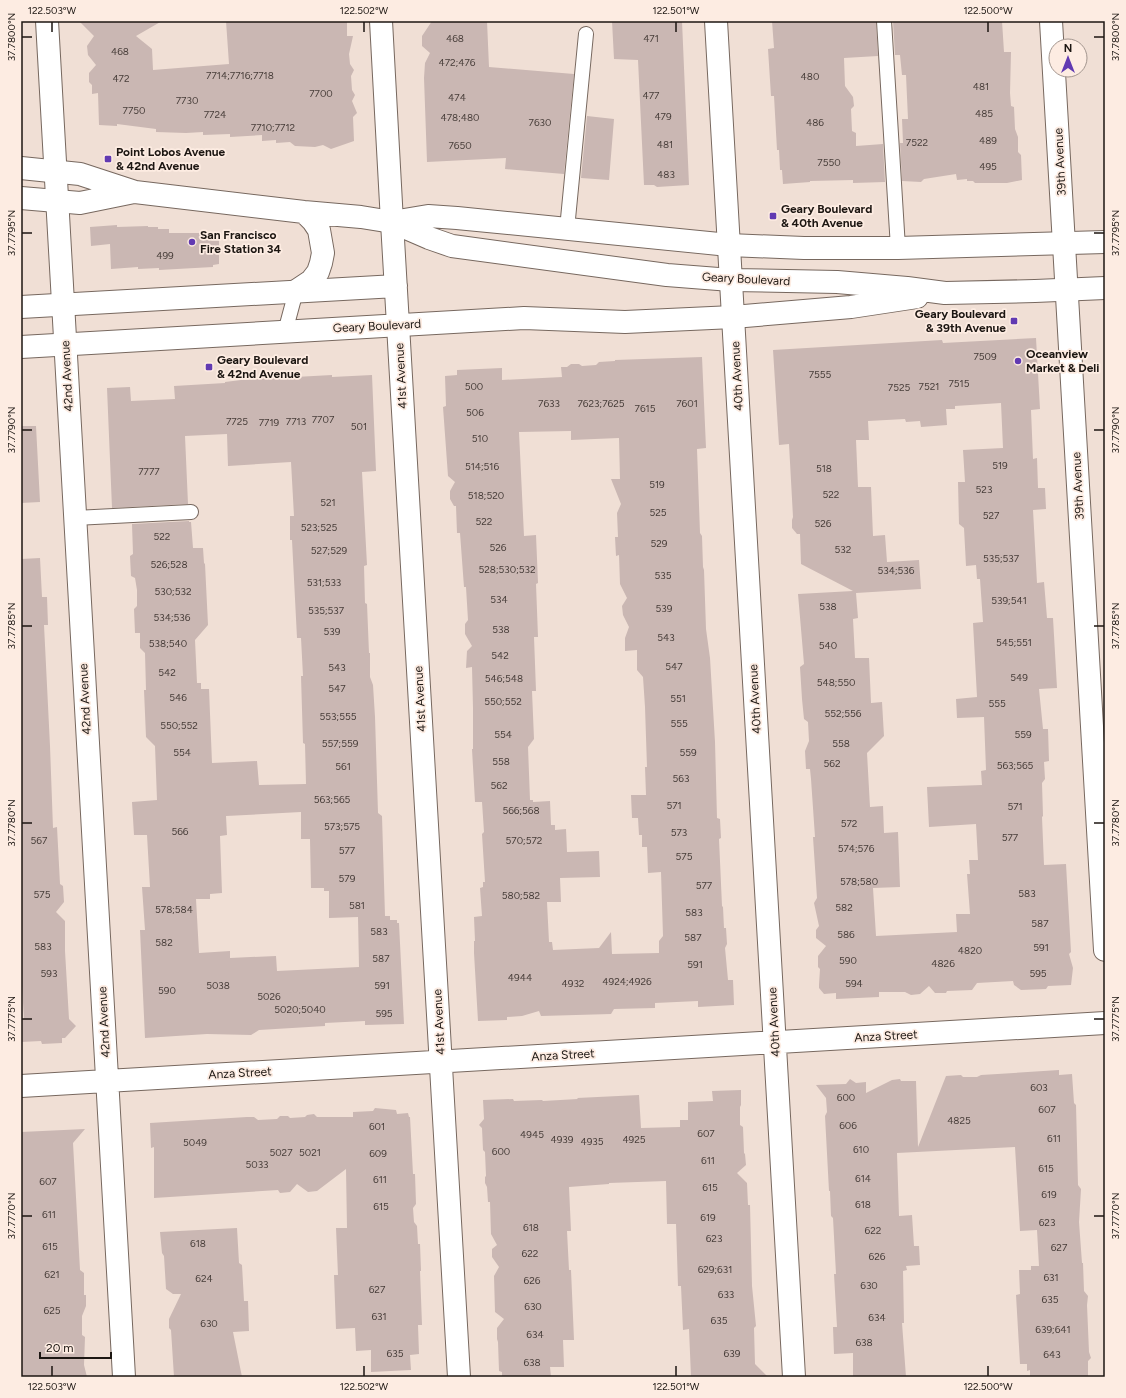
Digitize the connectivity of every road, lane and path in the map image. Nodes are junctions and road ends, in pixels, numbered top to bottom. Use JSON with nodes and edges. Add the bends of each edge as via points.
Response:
{"nodes":[{"id":1,"x":47,"y":21,"type":"edge"},
{"id":2,"x":381,"y":21,"type":"edge"},
{"id":3,"x":716,"y":21,"type":"edge"},
{"id":4,"x":884,"y":21,"type":"edge"},
{"id":5,"x":1051,"y":21,"type":"edge"},
{"id":6,"x":586,"y":34,"type":"dead end"},
{"id":7,"x":21,"y":168,"type":"edge"},
{"id":8,"x":55,"y":172,"type":"junction"},
{"id":9,"x":136,"y":192,"type":"junction"},
{"id":10,"x":21,"y":198,"type":"edge"},
{"id":11,"x":57,"y":202,"type":"junction"},
{"id":12,"x":304,"y":212,"type":"junction"},
{"id":13,"x":392,"y":222,"type":"junction"},
{"id":14,"x":567,"y":229,"type":"junction"},
{"id":15,"x":1105,"y":242,"type":"edge"},
{"id":16,"x":1064,"y":244,"type":"junction"},
{"id":17,"x":729,"y":246,"type":"junction"},
{"id":18,"x":898,"y":248,"type":"junction"},
{"id":19,"x":731,"y":280,"type":"junction"},
{"id":20,"x":396,"y":286,"type":"junction"},
{"id":21,"x":1105,"y":288,"type":"edge"},
{"id":22,"x":1067,"y":290,"type":"junction"},
{"id":23,"x":296,"y":291,"type":"junction"},
{"id":24,"x":946,"y":293,"type":"junction"},
{"id":25,"x":63,"y":304,"type":"junction"},
{"id":26,"x":21,"y":307,"type":"edge"},
{"id":27,"x":733,"y":317,"type":"junction"},
{"id":28,"x":398,"y":325,"type":"junction"},
{"id":29,"x":285,"y":332,"type":"junction"},
{"id":30,"x":65,"y":344,"type":"junction"},
{"id":31,"x":21,"y":347,"type":"edge"},
{"id":32,"x":191,"y":512,"type":"dead end"},
{"id":33,"x":75,"y":518,"type":"junction"},
{"id":34,"x":1105,"y":950,"type":"edge"},
{"id":35,"x":1105,"y":1023,"type":"edge"},
{"id":36,"x":775,"y":1042,"type":"junction"},
{"id":37,"x":441,"y":1062,"type":"junction"},
{"id":38,"x":107,"y":1081,"type":"junction"},
{"id":39,"x":21,"y":1086,"type":"edge"},
{"id":40,"x":124,"y":1377,"type":"edge"},
{"id":41,"x":459,"y":1377,"type":"edge"},
{"id":42,"x":794,"y":1377,"type":"edge"}],
"edges":[{"from":1,"to":8,"type":"street","name":"42nd Avenue"},
{"from":2,"to":13,"type":"street","name":"41st Avenue"},
{"from":3,"to":17,"type":"street","name":"40th Avenue"},
{"from":4,"to":18,"type":"lane"},
{"from":5,"to":16,"type":"street","name":"39th Avenue"},
{"from":6,"to":14,"type":"lane"},
{"from":7,"to":8,"type":"street","name":"Geary Boulevard"},
{"from":8,"to":9,"type":"street","name":"Geary Boulevard","via":[[80,174]]},
{"from":8,"to":11,"type":"street","name":"42nd Avenue"},
{"from":9,"to":11,"type":"street","name":"Geary Boulevard","via":[[80,203]]},
{"from":9,"to":12,"type":"street","name":"Geary Boulevard"},
{"from":10,"to":11,"type":"street","name":"Geary Boulevard"},
{"from":11,"to":25,"type":"street","name":"42nd Avenue"},
{"from":12,"to":13,"type":"street","name":"Geary Boulevard"},
{"from":12,"to":23,"type":"street","via":[[319,230],[323,253],[318,272],[311,281]]},
{"from":13,"to":14,"type":"street","name":"Geary Boulevard","via":[[428,216]]},
{"from":13,"to":19,"type":"street","name":"Geary Boulevard","via":[[452,246]]},
{"from":13,"to":20,"type":"street","name":"41st Avenue"},
{"from":14,"to":17,"type":"street","name":"Geary Boulevard"},
{"from":15,"to":16,"type":"street","name":"Geary Boulevard"},
{"from":16,"to":18,"type":"street","name":"Geary Boulevard"},
{"from":16,"to":22,"type":"street","name":"39th Avenue"},
{"from":17,"to":18,"type":"street","name":"Geary Boulevard"},
{"from":17,"to":19,"type":"street","name":"40th Avenue"},
{"from":19,"to":24,"type":"street","name":"Geary Boulevard","via":[[837,282]]},
{"from":19,"to":27,"type":"street","name":"40th Avenue"},
{"from":20,"to":23,"type":"street"},
{"from":20,"to":28,"type":"street","name":"41st Avenue"},
{"from":21,"to":22,"type":"street","name":"Geary Boulevard"},
{"from":22,"to":24,"type":"street","name":"Geary Boulevard"},
{"from":22,"to":34,"type":"street","name":"39th Avenue"},
{"from":23,"to":25,"type":"street"},
{"from":23,"to":29,"type":"lane"},
{"from":24,"to":27,"type":"street","name":"Geary Boulevard","via":[[851,307]]},
{"from":25,"to":26,"type":"street"},
{"from":25,"to":30,"type":"street","name":"42nd Avenue"},
{"from":27,"to":28,"type":"street","name":"Geary Boulevard","via":[[626,322],[524,318]]},
{"from":27,"to":36,"type":"street","name":"40th Avenue"},
{"from":28,"to":29,"type":"street","name":"Geary Boulevard"},
{"from":28,"to":37,"type":"street","name":"41st Avenue"},
{"from":29,"to":30,"type":"street","name":"Geary Boulevard"},
{"from":30,"to":31,"type":"street","name":"Geary Boulevard"},
{"from":30,"to":33,"type":"street","name":"42nd Avenue"},
{"from":32,"to":33,"type":"lane"},
{"from":33,"to":38,"type":"street","name":"42nd Avenue"},
{"from":35,"to":36,"type":"street","name":"Anza Street"},
{"from":36,"to":37,"type":"street","name":"Anza Street"},
{"from":36,"to":42,"type":"street","name":"40th Avenue"},
{"from":37,"to":38,"type":"street","name":"Anza Street"},
{"from":37,"to":41,"type":"street","name":"41st Avenue"},
{"from":38,"to":39,"type":"street","name":"Anza Street"},
{"from":38,"to":40,"type":"street","name":"42nd Avenue"}]}
